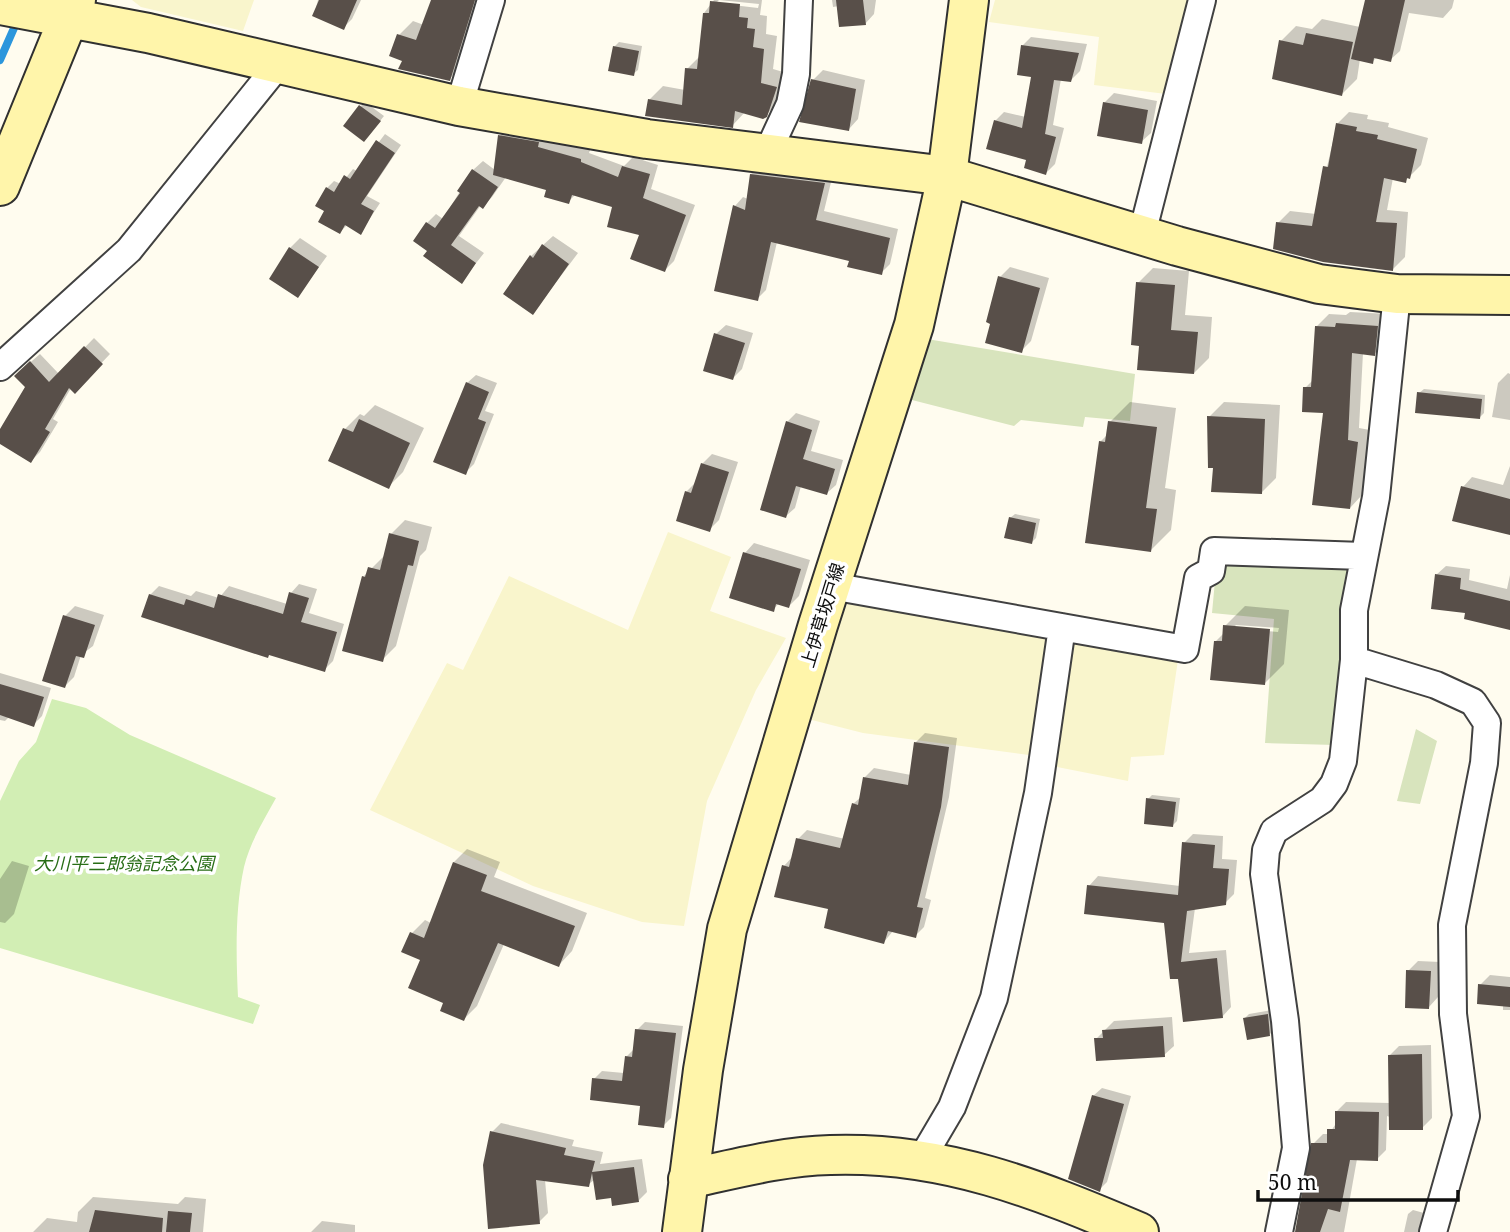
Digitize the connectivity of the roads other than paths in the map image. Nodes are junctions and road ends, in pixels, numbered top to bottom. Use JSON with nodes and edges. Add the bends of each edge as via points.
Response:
{"nodes":[{"id":1,"x":491,"y":0,"type":"edge"},
{"id":2,"x":799,"y":0,"type":"edge"},
{"id":3,"x":969,"y":0,"type":"edge"},
{"id":4,"x":1202,"y":0,"type":"edge"},
{"id":5,"x":0,"y":5,"type":"edge"},
{"id":6,"x":73,"y":9,"type":"edge"},
{"id":7,"x":278,"y":65,"type":"junction"},
{"id":8,"x":459,"y":106,"type":"junction"},
{"id":9,"x":771,"y":145,"type":"dead end"},
{"id":10,"x":947,"y":176,"type":"junction"},
{"id":11,"x":0,"y":186,"type":"edge"},
{"id":12,"x":1142,"y":234,"type":"junction"},
{"id":13,"x":1396,"y":294,"type":"junction"},
{"id":14,"x":1510,"y":295,"type":"edge"},
{"id":15,"x":0,"y":368,"type":"edge"},
{"id":16,"x":1363,"y":556,"type":"junction"},
{"id":17,"x":831,"y":586,"type":"junction"},
{"id":18,"x":1062,"y":627,"type":"junction"},
{"id":19,"x":1354,"y":660,"type":"junction"},
{"id":20,"x":922,"y":1158,"type":"junction"},
{"id":21,"x":688,"y":1179,"type":"junction"},
{"id":22,"x":679,"y":1231,"type":"edge"},
{"id":23,"x":1139,"y":1232,"type":"edge"},
{"id":24,"x":1279,"y":1232,"type":"edge"},
{"id":25,"x":1433,"y":1232,"type":"edge"}],
"edges":[{"from":1,"to":8,"type":"street"},
{"from":2,"to":9,"type":"street","via":[[796,74],[790,104]]},
{"from":3,"to":10,"type":"street","name":"上伊草坂戸線"},
{"from":4,"to":12,"type":"street"},
{"from":5,"to":6,"type":"street"},
{"from":6,"to":7,"type":"street"},
{"from":6,"to":11,"type":"street"},
{"from":7,"to":8,"type":"street"},
{"from":7,"to":15,"type":"street","via":[[129,250]]},
{"from":8,"to":10,"type":"street","via":[[647,139]]},
{"from":10,"to":12,"type":"street"},
{"from":10,"to":17,"type":"street","name":"上伊草坂戸線","via":[[904,360]]},
{"from":12,"to":13,"type":"street","via":[[1319,284]]},
{"from":13,"to":14,"type":"street"},
{"from":13,"to":16,"type":"street","via":[[1376,496]]},
{"from":16,"to":18,"type":"street","via":[[1214,551],[1211,571],[1198,578],[1185,649]]},
{"from":16,"to":19,"type":"street","via":[[1354,610]]},
{"from":17,"to":18,"type":"street"},
{"from":17,"to":21,"type":"street","name":"上伊草坂戸線","via":[[727,929]]},
{"from":18,"to":20,"type":"street","via":[[1038,793],[994,998],[952,1107]]},
{"from":19,"to":24,"type":"street","via":[[1343,761],[1334,783],[1322,800],[1275,831],[1266,850],[1264,874],[1285,1021],[1296,1148]]},
{"from":19,"to":25,"type":"street","via":[[1436,685],[1472,702],[1487,723],[1484,763],[1452,925],[1453,1014],[1466,1116]]},
{"from":20,"to":21,"type":"street","via":[[830,1154]]},
{"from":20,"to":23,"type":"street","via":[[1032,1188]]},
{"from":21,"to":22,"type":"street","name":"上伊草坂戸線"}]}
